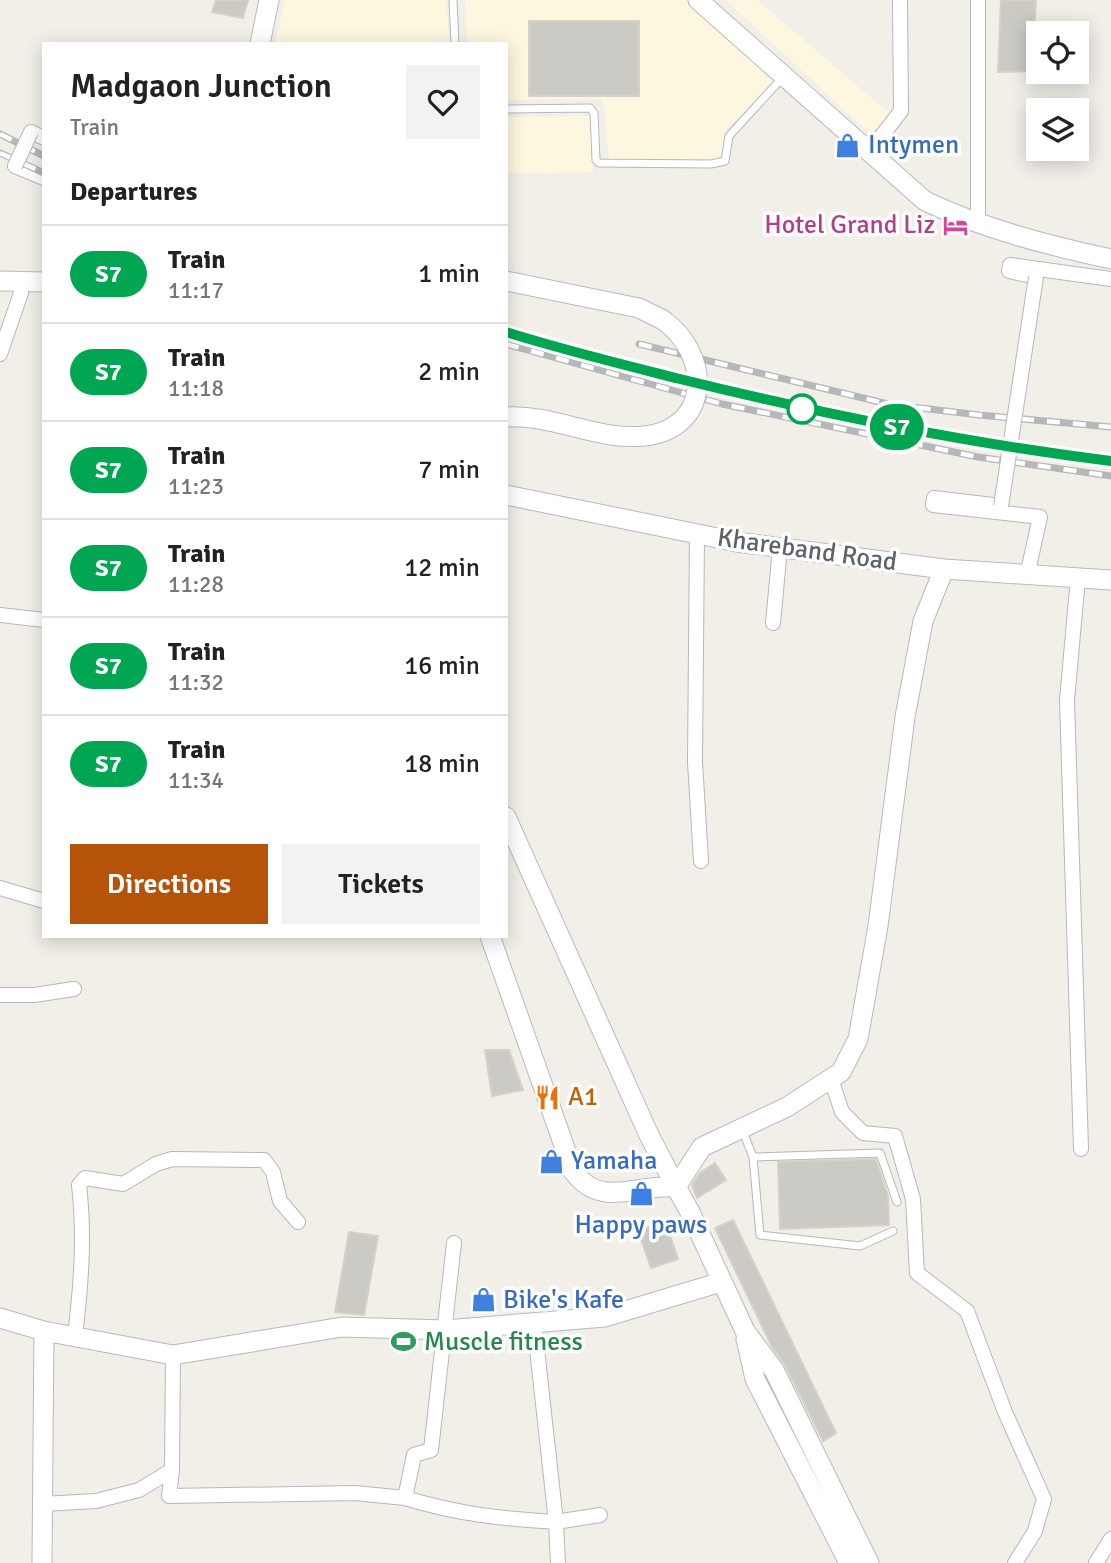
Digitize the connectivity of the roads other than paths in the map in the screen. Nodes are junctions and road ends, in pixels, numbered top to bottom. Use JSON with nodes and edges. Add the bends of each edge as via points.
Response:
{"nodes":[{"id":1,"x":269,"y":0,"type":"edge"},
{"id":2,"x":453,"y":0,"type":"edge"},
{"id":3,"x":698,"y":0,"type":"edge"},
{"id":4,"x":900,"y":0,"type":"edge"},
{"id":5,"x":978,"y":0,"type":"edge"},
{"id":6,"x":260,"y":42,"type":"edge"},
{"id":7,"x":455,"y":42,"type":"edge"},
{"id":8,"x":784,"y":76,"type":"junction"},
{"id":9,"x":508,"y":109,"type":"edge"},
{"id":10,"x":37,"y":135,"type":"edge"},
{"id":11,"x":870,"y":151,"type":"junction"},
{"id":12,"x":42,"y":177,"type":"edge"},
{"id":13,"x":978,"y":224,"type":"junction"},
{"id":14,"x":1111,"y":259,"type":"edge"},
{"id":15,"x":1111,"y":279,"type":"edge"},
{"id":16,"x":0,"y":281,"type":"edge"},
{"id":17,"x":21,"y":281,"type":"junction"},
{"id":18,"x":508,"y":281,"type":"edge"},
{"id":19,"x":42,"y":282,"type":"edge"},
{"id":20,"x":0,"y":354,"type":"edge"},
{"id":21,"x":508,"y":417,"type":"edge"},
{"id":22,"x":508,"y":495,"type":"edge"},
{"id":23,"x":696,"y":534,"type":"junction"},
{"id":24,"x":780,"y":548,"type":"junction"},
{"id":25,"x":944,"y":569,"type":"junction"},
{"id":26,"x":1027,"y":576,"type":"junction"},
{"id":27,"x":1078,"y":578,"type":"junction"},
{"id":28,"x":1111,"y":580,"type":"edge"},
{"id":29,"x":0,"y":615,"type":"edge"},
{"id":30,"x":42,"y":620,"type":"edge"},
{"id":31,"x":773,"y":623,"type":"dead end"},
{"id":32,"x":508,"y":821,"type":"edge"},
{"id":33,"x":701,"y":861,"type":"dead end"},
{"id":34,"x":0,"y":888,"type":"edge"},
{"id":35,"x":42,"y":900,"type":"edge"},
{"id":36,"x":491,"y":938,"type":"edge"},
{"id":37,"x":74,"y":989,"type":"dead end"},
{"id":38,"x":0,"y":995,"type":"edge"},
{"id":39,"x":831,"y":1079,"type":"junction"},
{"id":40,"x":741,"y":1128,"type":"junction"},
{"id":41,"x":1081,"y":1149,"type":"dead end"},
{"id":42,"x":753,"y":1157,"type":"junction"},
{"id":43,"x":676,"y":1186,"type":"junction"},
{"id":44,"x":897,"y":1202,"type":"dead end"},
{"id":45,"x":298,"y":1222,"type":"dead end"},
{"id":46,"x":894,"y":1231,"type":"dead end"},
{"id":47,"x":454,"y":1242,"type":"dead end"},
{"id":48,"x":721,"y":1282,"type":"junction"},
{"id":49,"x":0,"y":1318,"type":"edge"},
{"id":50,"x":534,"y":1322,"type":"junction"},
{"id":51,"x":445,"y":1330,"type":"junction"},
{"id":52,"x":44,"y":1331,"type":"junction"},
{"id":53,"x":744,"y":1331,"type":"junction"},
{"id":54,"x":75,"y":1336,"type":"junction"},
{"id":55,"x":173,"y":1355,"type":"junction"},
{"id":56,"x":172,"y":1470,"type":"junction"},
{"id":57,"x":405,"y":1498,"type":"junction"},
{"id":58,"x":43,"y":1504,"type":"junction"},
{"id":59,"x":600,"y":1515,"type":"dead end"},
{"id":60,"x":556,"y":1522,"type":"junction"},
{"id":61,"x":1111,"y":1539,"type":"edge"},
{"id":62,"x":42,"y":1563,"type":"edge"},
{"id":63,"x":558,"y":1563,"type":"edge"},
{"id":64,"x":849,"y":1563,"type":"edge"},
{"id":65,"x":869,"y":1563,"type":"edge"},
{"id":66,"x":1015,"y":1563,"type":"edge"},
{"id":67,"x":1096,"y":1563,"type":"edge"}],
"edges":[{"from":1,"to":6,"type":"main road"},
{"from":2,"to":7,"type":"lane"},
{"from":3,"to":8,"type":"main road"},
{"from":4,"to":11,"type":"street","via":[[901,111]]},
{"from":5,"to":13,"type":"street"},
{"from":8,"to":9,"type":"lane","via":[[731,134],[725,161],[711,164],[599,163],[590,108]]},
{"from":8,"to":11,"type":"main road"},
{"from":10,"to":12,"type":"street","bridge":true,"via":[[15,166]]},
{"from":11,"to":13,"type":"main road","via":[[925,201]]},
{"from":13,"to":14,"type":"main road"},
{"from":15,"to":26,"type":"street","bridge":true,"via":[[1010,265],[1009,271],[1036,278],[1001,506],[934,498],[933,505],[1040,517]]},
{"from":16,"to":17,"type":"main road"},
{"from":17,"to":19,"type":"main road"},
{"from":17,"to":20,"type":"street"},
{"from":18,"to":21,"type":"main road","bridge":true,"via":[[651,313],[685,339],[696,362],[698,380],[689,410],[680,422],[649,435],[612,436]]},
{"from":22,"to":23,"type":"main road","name":"Khareband Road"},
{"from":23,"to":24,"type":"main road","name":"Khareband Road"},
{"from":23,"to":33,"type":"street","via":[[695,762]]},
{"from":24,"to":25,"type":"main road","name":"Khareband Road"},
{"from":24,"to":31,"type":"street"},
{"from":25,"to":26,"type":"main road","name":"Khareband Road"},
{"from":25,"to":39,"type":"main road","via":[[923,621],[905,717],[858,1039],[841,1072]]},
{"from":26,"to":27,"type":"main road","name":"Khareband Road"},
{"from":27,"to":28,"type":"main road","name":"Khareband Road"},
{"from":27,"to":41,"type":"street","via":[[1067,700]]},
{"from":29,"to":30,"type":"street"},
{"from":32,"to":43,"type":"main road"},
{"from":34,"to":35,"type":"street"},
{"from":36,"to":43,"type":"main road","via":[[573,1171],[581,1182],[611,1193]]},
{"from":37,"to":38,"type":"street"},
{"from":39,"to":40,"type":"main road","via":[[787,1107]]},
{"from":39,"to":66,"type":"street","via":[[842,1112],[863,1133],[895,1136],[913,1199],[917,1273],[967,1311],[1044,1499],[1035,1531]]},
{"from":40,"to":42,"type":"lane"},
{"from":40,"to":43,"type":"main road","via":[[702,1147]]},
{"from":42,"to":44,"type":"lane","via":[[880,1153]]},
{"from":42,"to":46,"type":"lane","via":[[760,1236],[860,1246]]},
{"from":43,"to":48,"type":"main road"},
{"from":45,"to":54,"type":"street","via":[[280,1201],[273,1172],[264,1160],[172,1160],[123,1184],[85,1178],[79,1185],[82,1275]]},
{"from":47,"to":51,"type":"street"},
{"from":48,"to":50,"type":"main road","via":[[605,1317]]},
{"from":48,"to":53,"type":"main road"},
{"from":49,"to":52,"type":"main road"},
{"from":50,"to":51,"type":"main road"},
{"from":50,"to":60,"type":"street"},
{"from":51,"to":55,"type":"main road","via":[[342,1327]]},
{"from":51,"to":57,"type":"street","via":[[431,1450],[414,1455]]},
{"from":52,"to":54,"type":"main road"},
{"from":52,"to":58,"type":"main road"},
{"from":53,"to":64,"type":"main road","via":[[755,1379]]},
{"from":53,"to":65,"type":"main road","via":[[774,1370]]},
{"from":54,"to":55,"type":"main road"},
{"from":55,"to":56,"type":"street"},
{"from":56,"to":57,"type":"street","via":[[169,1496],[355,1493]]},
{"from":56,"to":58,"type":"street","via":[[139,1490],[96,1500]]},
{"from":57,"to":60,"type":"street","via":[[493,1519]]},
{"from":58,"to":62,"type":"main road"},
{"from":59,"to":60,"type":"street"},
{"from":60,"to":63,"type":"street"},
{"from":61,"to":67,"type":"street"}]}
